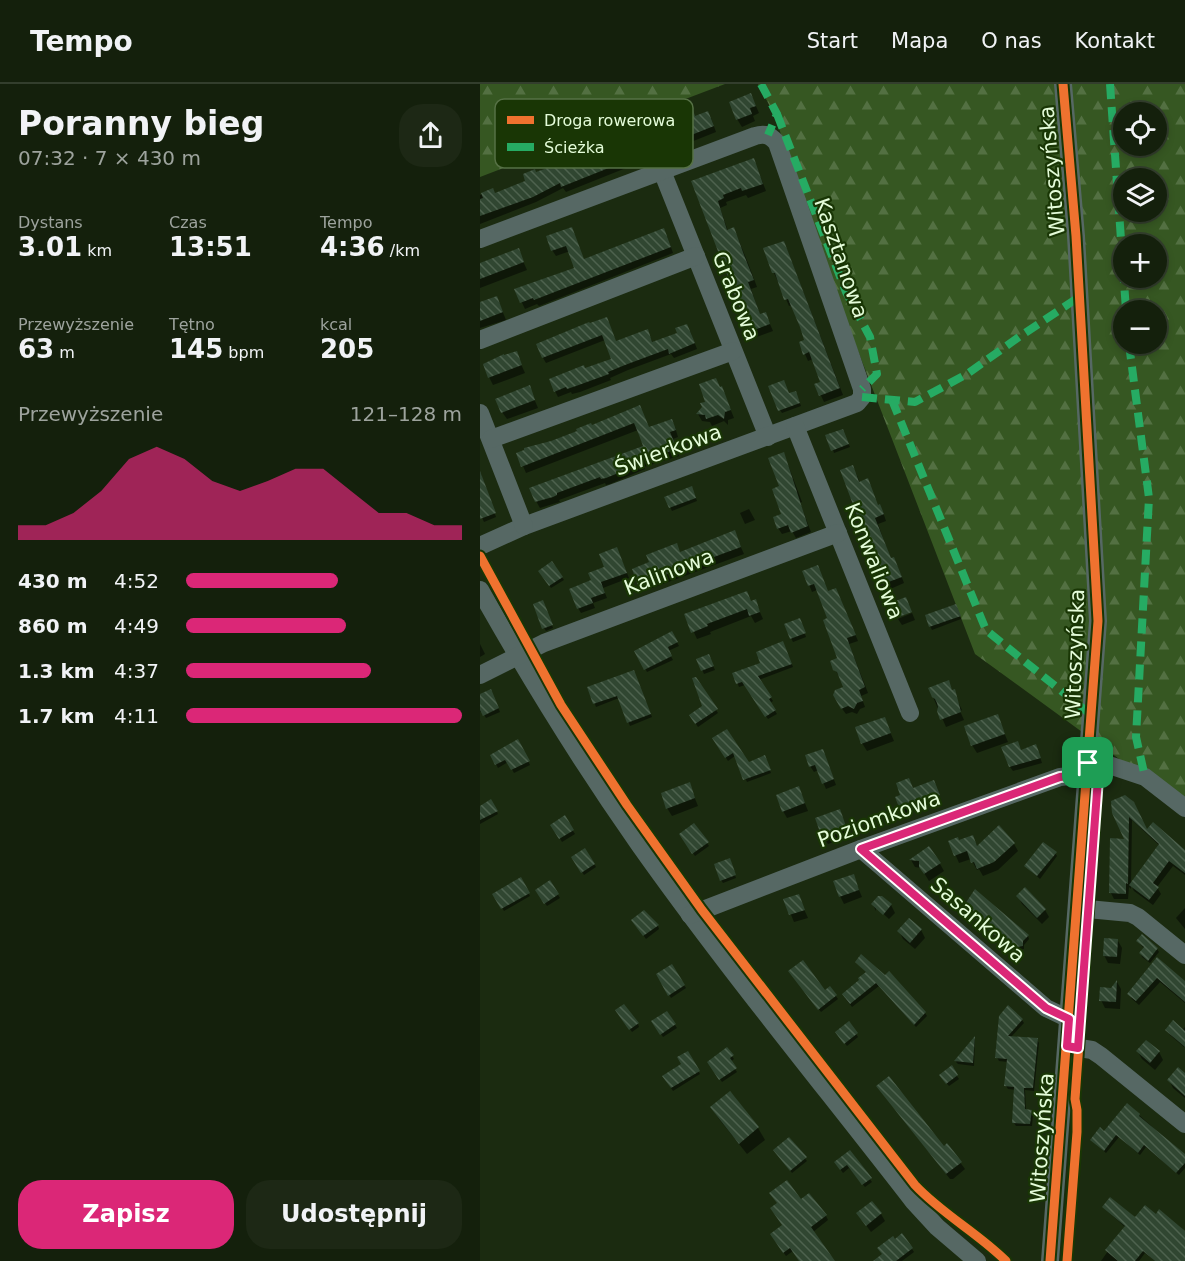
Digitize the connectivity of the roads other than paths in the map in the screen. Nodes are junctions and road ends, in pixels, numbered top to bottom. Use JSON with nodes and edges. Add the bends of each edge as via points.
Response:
{"nodes":[{"id":1,"x":1063,"y":84,"type":"edge"},
{"id":2,"x":693,"y":160,"type":"edge"},
{"id":3,"x":670,"y":168,"type":"edge"},
{"id":4,"x":662,"y":171,"type":"junction"},
{"id":5,"x":480,"y":239,"type":"edge"},
{"id":6,"x":696,"y":256,"type":"junction"},
{"id":7,"x":480,"y":340,"type":"edge"},
{"id":8,"x":734,"y":351,"type":"junction"},
{"id":9,"x":862,"y":389,"type":"joint"},
{"id":10,"x":480,"y":413,"type":"edge"},
{"id":11,"x":795,"y":426,"type":"junction"},
{"id":12,"x":768,"y":437,"type":"junction"},
{"id":13,"x":491,"y":439,"type":"junction"},
{"id":14,"x":524,"y":526,"type":"junction"},
{"id":15,"x":838,"y":533,"type":"junction"},
{"id":16,"x":480,"y":546,"type":"edge"},
{"id":17,"x":480,"y":590,"type":"edge"},
{"id":18,"x":518,"y":657,"type":"junction"},
{"id":19,"x":480,"y":675,"type":"edge"},
{"id":20,"x":910,"y":713,"type":"dead end"},
{"id":21,"x":1087,"y":771,"type":"junction"},
{"id":22,"x":1185,"y":808,"type":"edge"},
{"id":23,"x":861,"y":849,"type":"junction"},
{"id":24,"x":1077,"y":908,"type":"junction"},
{"id":25,"x":690,"y":915,"type":"junction"},
{"id":26,"x":1185,"y":955,"type":"edge"},
{"id":27,"x":1069,"y":1019,"type":"junction"},
{"id":28,"x":1067,"y":1046,"type":"junction"},
{"id":29,"x":1185,"y":1124,"type":"edge"},
{"id":30,"x":977,"y":1261,"type":"edge"},
{"id":31,"x":1050,"y":1261,"type":"edge"}],
"edges":[{"from":1,"to":21,"type":"street","name":"Witoszyńska","via":[[1076,236],[1098,621]]},
{"from":2,"to":9,"type":"street","name":"Kasztanowa","via":[[763,134],[777,143]]},
{"from":3,"to":4,"type":"street","name":"Kasztanowa"},
{"from":4,"to":5,"type":"street"},
{"from":4,"to":6,"type":"street","name":"Grabowa"},
{"from":6,"to":7,"type":"street"},
{"from":6,"to":8,"type":"street","name":"Grabowa"},
{"from":8,"to":12,"type":"street","name":"Grabowa"},
{"from":8,"to":13,"type":"street"},
{"from":9,"to":11,"type":"street","name":"Świerkowa","via":[[857,403]]},
{"from":10,"to":13,"type":"street"},
{"from":11,"to":12,"type":"street","name":"Świerkowa"},
{"from":11,"to":15,"type":"street","name":"Konwaliowa"},
{"from":12,"to":14,"type":"street","name":"Świerkowa"},
{"from":13,"to":14,"type":"street"},
{"from":14,"to":16,"type":"street","name":"Świerkowa"},
{"from":15,"to":18,"type":"street","name":"Kalinowa","via":[[544,643]]},
{"from":15,"to":20,"type":"street","name":"Konwaliowa"},
{"from":17,"to":18,"type":"street"},
{"from":18,"to":19,"type":"street","name":"Kalinowa"},
{"from":18,"to":25,"type":"street","via":[[588,769]]},
{"from":21,"to":22,"type":"street","name":"Poziomkowa","via":[[1113,766],[1144,777]]},
{"from":21,"to":23,"type":"street","name":"Poziomkowa","via":[[1060,777]]},
{"from":21,"to":24,"type":"street","name":"Witoszyńska"},
{"from":23,"to":25,"type":"street","name":"Poziomkowa"},
{"from":23,"to":27,"type":"street","name":"Sasankowa","via":[[1046,1008]]},
{"from":24,"to":26,"type":"street","via":[[1138,916]]},
{"from":24,"to":27,"type":"street","name":"Witoszyńska"},
{"from":25,"to":30,"type":"street","via":[[914,1202]]},
{"from":27,"to":28,"type":"street","name":"Witoszyńska"},
{"from":28,"to":29,"type":"street","via":[[1092,1050]]},
{"from":28,"to":31,"type":"street","name":"Witoszyńska"}]}
